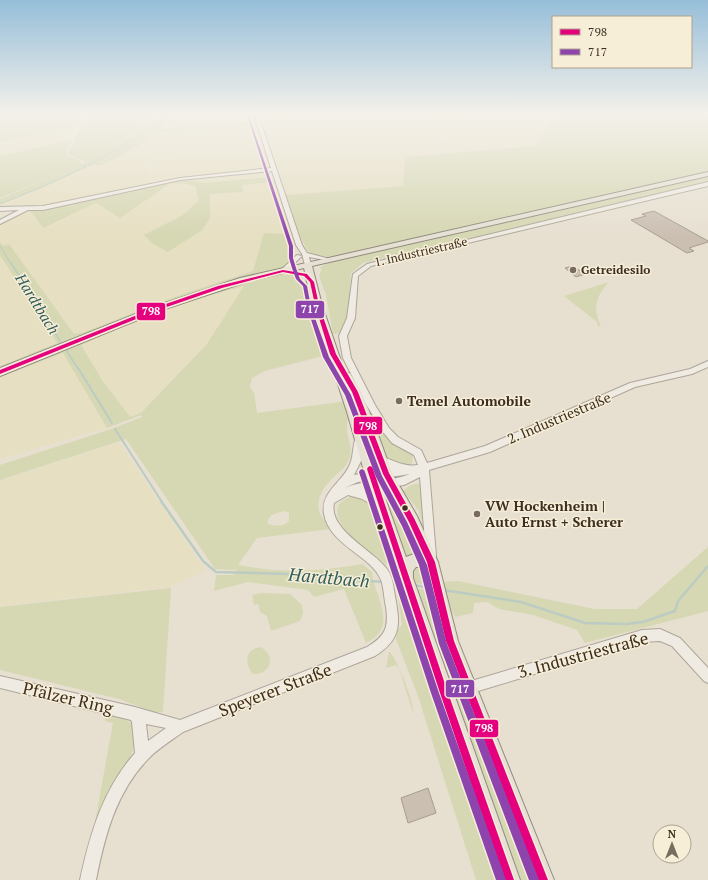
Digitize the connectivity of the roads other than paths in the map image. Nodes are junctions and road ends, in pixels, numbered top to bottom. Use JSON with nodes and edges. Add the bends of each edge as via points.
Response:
{"nodes":[{"id":1,"x":269,"y":155,"type":"edge"},
{"id":2,"x":273,"y":169,"type":"junction"},
{"id":3,"x":708,"y":174,"type":"edge"},
{"id":4,"x":708,"y":184,"type":"edge"},
{"id":5,"x":0,"y":209,"type":"edge"},
{"id":6,"x":26,"y":209,"type":"junction"},
{"id":7,"x":0,"y":222,"type":"edge"},
{"id":8,"x":302,"y":255,"type":"junction"},
{"id":9,"x":328,"y":260,"type":"junction"},
{"id":10,"x":305,"y":265,"type":"junction"},
{"id":11,"x":283,"y":271,"type":"junction"},
{"id":12,"x":309,"y":277,"type":"junction"},
{"id":13,"x":333,"y":354,"type":"junction"},
{"id":14,"x":708,"y":364,"type":"edge"},
{"id":15,"x":0,"y":372,"type":"edge"},
{"id":16,"x":360,"y":437,"type":"junction"},
{"id":17,"x":380,"y":460,"type":"junction"},
{"id":18,"x":424,"y":468,"type":"junction"},
{"id":19,"x":410,"y":470,"type":"junction"},
{"id":20,"x":389,"y":478,"type":"junction"},
{"id":21,"x":373,"y":481,"type":"junction"},
{"id":22,"x":344,"y":487,"type":"junction"},
{"id":23,"x":381,"y":506,"type":"junction"},
{"id":24,"x":431,"y":562,"type":"junction"},
{"id":25,"x":406,"y":578,"type":"junction"},
{"id":26,"x":708,"y":677,"type":"edge"},
{"id":27,"x":0,"y":682,"type":"edge"},
{"id":28,"x":468,"y":688,"type":"junction"},
{"id":29,"x":135,"y":714,"type":"junction"},
{"id":30,"x":179,"y":727,"type":"junction"},
{"id":31,"x":142,"y":756,"type":"junction"},
{"id":32,"x":88,"y":880,"type":"edge"},
{"id":33,"x":509,"y":880,"type":"edge"},
{"id":34,"x":543,"y":880,"type":"edge"}],
"edges":[{"from":1,"to":2,"type":"street"},
{"from":2,"to":6,"type":"street","via":[[180,179],[43,208]]},
{"from":2,"to":8,"type":"street"},
{"from":3,"to":9,"type":"main road"},
{"from":4,"to":18,"type":"street","name":"1. Industriestraße","via":[[369,264],[355,275],[351,318],[343,336],[347,358],[386,430],[395,440],[418,453]]},
{"from":5,"to":6,"type":"street"},
{"from":6,"to":7,"type":"street"},
{"from":8,"to":9,"type":"street"},
{"from":8,"to":10,"type":"street"},
{"from":8,"to":11,"type":"street"},
{"from":9,"to":10,"type":"main road"},
{"from":9,"to":12,"type":"main road","via":[[316,268]]},
{"from":10,"to":11,"type":"main road"},
{"from":10,"to":12,"type":"main road"},
{"from":11,"to":12,"type":"main road"},
{"from":11,"to":15,"type":"main road","via":[[243,280],[193,296]]},
{"from":12,"to":13,"type":"main road"},
{"from":13,"to":16,"type":"main road"},
{"from":13,"to":17,"type":"main road","via":[[355,392]]},
{"from":14,"to":18,"type":"street","name":"2. Industriestraße","via":[[692,372],[633,385],[489,448]]},
{"from":16,"to":21,"type":"main road"},
{"from":16,"to":22,"type":"street","name":"Speyerer Straße","via":[[355,463]]},
{"from":17,"to":19,"type":"street","name":"2. Industriestraße"},
{"from":17,"to":20,"type":"main road"},
{"from":18,"to":19,"type":"street","name":"2. Industriestraße"},
{"from":18,"to":20,"type":"street","via":[[413,477]]},
{"from":18,"to":24,"type":"street"},
{"from":19,"to":20,"type":"street","name":"2. Industriestraße"},
{"from":20,"to":21,"type":"street","name":"Speyerer Straße"},
{"from":20,"to":24,"type":"main road"},
{"from":21,"to":22,"type":"street","name":"Speyerer Straße"},
{"from":21,"to":23,"type":"main road"},
{"from":22,"to":23,"type":"street","via":[[365,495]]},
{"from":22,"to":30,"type":"street","name":"Speyerer Straße","via":[[329,502],[332,524],[385,576],[394,614],[387,640],[380,647]]},
{"from":23,"to":25,"type":"main road"},
{"from":24,"to":25,"type":"main road","via":[[412,560],[406,569]]},
{"from":24,"to":28,"type":"main road","via":[[448,635]]},
{"from":25,"to":33,"type":"main road"},
{"from":26,"to":28,"type":"street","name":"3. Industriestraße","via":[[676,642],[654,635],[626,640]]},
{"from":27,"to":29,"type":"street","name":"Pfälzer Ring"},
{"from":28,"to":34,"type":"main road"},
{"from":29,"to":30,"type":"street","name":"Pfälzer Ring"},
{"from":29,"to":31,"type":"street","via":[[139,721]]},
{"from":30,"to":31,"type":"street","name":"Speyerer Straße"},
{"from":31,"to":32,"type":"street","name":"Speyerer Straße","via":[[125,778],[106,812]]}]}
